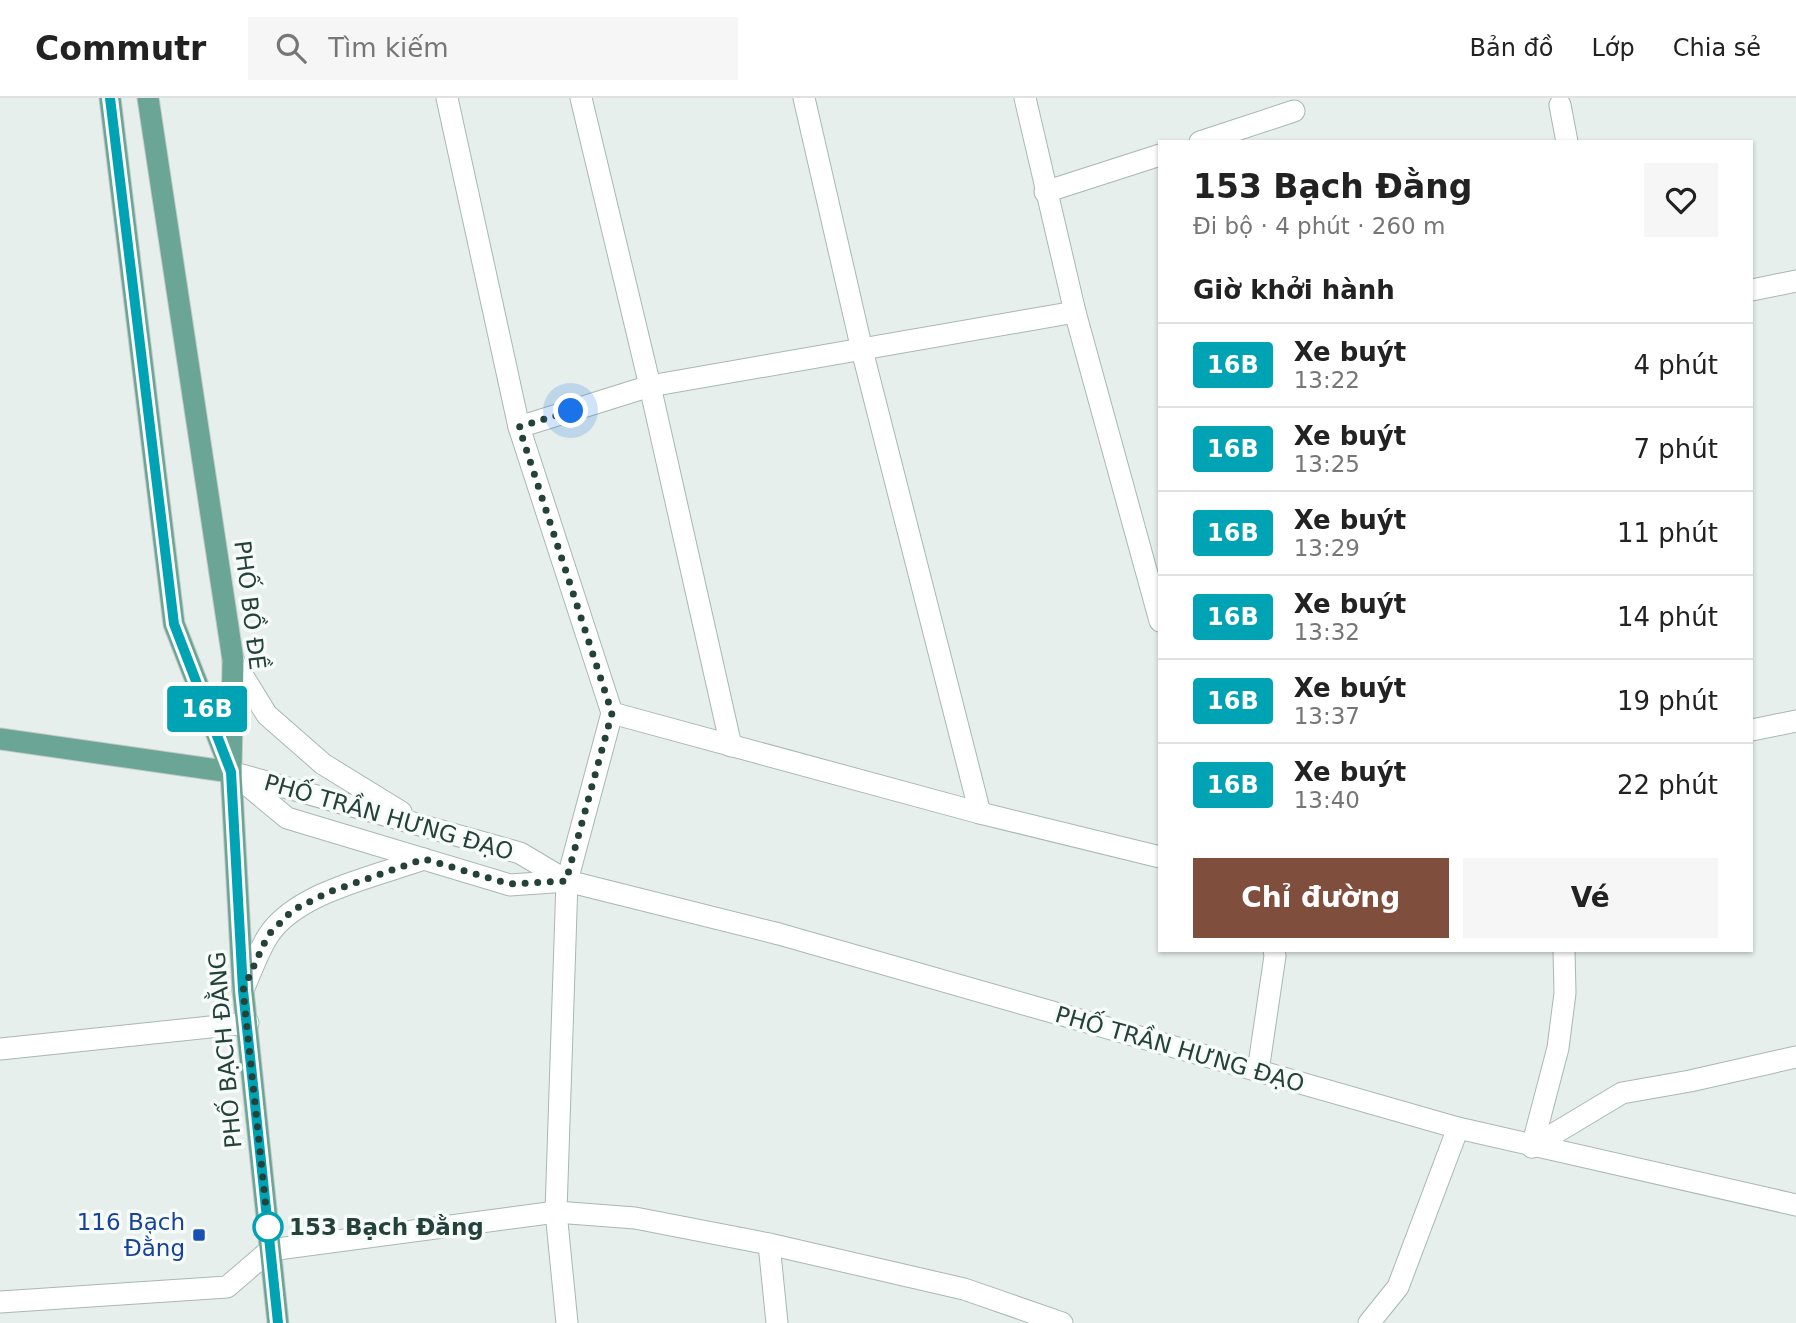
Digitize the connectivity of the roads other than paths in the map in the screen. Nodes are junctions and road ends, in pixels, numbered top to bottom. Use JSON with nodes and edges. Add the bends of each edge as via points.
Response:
{"nodes":[{"id":1,"x":110,"y":98,"type":"edge"},
{"id":2,"x":148,"y":98,"type":"edge"},
{"id":3,"x":447,"y":98,"type":"edge"},
{"id":4,"x":581,"y":98,"type":"edge"},
{"id":5,"x":804,"y":98,"type":"edge"},
{"id":6,"x":1025,"y":98,"type":"edge"},
{"id":7,"x":1560,"y":105,"type":"dead end"},
{"id":8,"x":1294,"y":111,"type":"dead end"},
{"id":9,"x":1206,"y":140,"type":"edge"},
{"id":10,"x":1567,"y":140,"type":"edge"},
{"id":11,"x":1158,"y":156,"type":"edge"},
{"id":12,"x":1045,"y":192,"type":"junction"},
{"id":13,"x":1796,"y":281,"type":"edge"},
{"id":14,"x":1753,"y":290,"type":"edge"},
{"id":15,"x":1075,"y":312,"type":"junction"},
{"id":16,"x":862,"y":350,"type":"junction"},
{"id":17,"x":650,"y":386,"type":"junction"},
{"id":18,"x":519,"y":427,"type":"junction"},
{"id":19,"x":1158,"y":614,"type":"edge"},
{"id":20,"x":233,"y":660,"type":"junction"},
{"id":21,"x":612,"y":713,"type":"junction"},
{"id":22,"x":1796,"y":721,"type":"edge"},
{"id":23,"x":1753,"y":730,"type":"edge"},
{"id":24,"x":0,"y":739,"type":"edge"},
{"id":25,"x":731,"y":746,"type":"junction"},
{"id":26,"x":231,"y":772,"type":"junction"},
{"id":27,"x":979,"y":813,"type":"junction"},
{"id":28,"x":424,"y":826,"type":"junction"},
{"id":29,"x":1158,"y":858,"type":"edge"},
{"id":30,"x":424,"y":859,"type":"junction"},
{"id":31,"x":566,"y":881,"type":"junction"},
{"id":32,"x":1274,"y":952,"type":"edge"},
{"id":33,"x":1564,"y":952,"type":"edge"},
{"id":34,"x":243,"y":990,"type":"junction"},
{"id":35,"x":248,"y":1023,"type":"junction"},
{"id":36,"x":0,"y":1049,"type":"edge"},
{"id":37,"x":1796,"y":1057,"type":"edge"},
{"id":38,"x":1258,"y":1071,"type":"junction"},
{"id":39,"x":1458,"y":1128,"type":"junction"},
{"id":40,"x":1532,"y":1147,"type":"junction"},
{"id":41,"x":1796,"y":1205,"type":"edge"},
{"id":42,"x":556,"y":1212,"type":"junction"},
{"id":43,"x":769,"y":1244,"type":"junction"},
{"id":44,"x":270,"y":1250,"type":"junction"},
{"id":45,"x":0,"y":1302,"type":"edge"},
{"id":46,"x":278,"y":1323,"type":"edge"},
{"id":47,"x":567,"y":1323,"type":"edge"},
{"id":48,"x":777,"y":1323,"type":"edge"},
{"id":49,"x":1062,"y":1323,"type":"edge"},
{"id":50,"x":1369,"y":1323,"type":"edge"}],
"edges":[{"from":1,"to":26,"type":"main road","via":[[174,624]]},
{"from":2,"to":20,"type":"main road","name":"PHỐ BỒ ĐỀ"},
{"from":3,"to":18,"type":"street"},
{"from":4,"to":17,"type":"street"},
{"from":5,"to":16,"type":"street"},
{"from":6,"to":12,"type":"street"},
{"from":7,"to":10,"type":"street"},
{"from":8,"to":9,"type":"street"},
{"from":11,"to":12,"type":"street"},
{"from":12,"to":15,"type":"street"},
{"from":13,"to":14,"type":"street"},
{"from":15,"to":16,"type":"street"},
{"from":15,"to":19,"type":"street"},
{"from":16,"to":17,"type":"street"},
{"from":16,"to":27,"type":"street"},
{"from":17,"to":18,"type":"street"},
{"from":17,"to":25,"type":"street"},
{"from":18,"to":21,"type":"street"},
{"from":20,"to":26,"type":"main road","name":"PHỐ BỒ ĐỀ"},
{"from":20,"to":28,"type":"street","via":[[267,715],[323,764]]},
{"from":21,"to":25,"type":"street"},
{"from":21,"to":31,"type":"street"},
{"from":22,"to":23,"type":"street"},
{"from":24,"to":26,"type":"main road"},
{"from":25,"to":27,"type":"street"},
{"from":26,"to":28,"type":"street","name":"PHỐ TRẦN HƯNG ĐẠO"},
{"from":26,"to":30,"type":"street","name":"PHỐ TRẦN HƯNG ĐẠO","via":[[287,818]]},
{"from":26,"to":34,"type":"main road","name":"PHỐ BẠCH ĐẰNG"},
{"from":27,"to":29,"type":"street"},
{"from":28,"to":31,"type":"street","name":"PHỐ TRẦN HƯNG ĐẠO","via":[[520,853]]},
{"from":30,"to":31,"type":"street","name":"PHỐ TRẦN HƯNG ĐẠO","via":[[510,884]]},
{"from":30,"to":34,"type":"street","via":[[329,892],[293,910],[268,935]]},
{"from":31,"to":38,"type":"street","name":"PHỐ TRẦN HƯNG ĐẠO","via":[[779,934]]},
{"from":31,"to":42,"type":"street"},
{"from":32,"to":38,"type":"street"},
{"from":33,"to":40,"type":"street","via":[[1558,1048]]},
{"from":34,"to":35,"type":"main road","name":"PHỐ BẠCH ĐẰNG"},
{"from":35,"to":36,"type":"street"},
{"from":35,"to":44,"type":"main road","name":"PHỐ BẠCH ĐẰNG"},
{"from":37,"to":40,"type":"street","via":[[1622,1093]]},
{"from":38,"to":39,"type":"street","name":"PHỐ TRẦN HƯNG ĐẠO"},
{"from":39,"to":40,"type":"street","name":"PHỐ TRẦN HƯNG ĐẠO"},
{"from":39,"to":50,"type":"street","via":[[1398,1287]]},
{"from":40,"to":41,"type":"street","name":"PHỐ TRẦN HƯNG ĐẠO"},
{"from":42,"to":43,"type":"street","via":[[635,1218]]},
{"from":42,"to":44,"type":"street"},
{"from":42,"to":47,"type":"street"},
{"from":43,"to":48,"type":"street"},
{"from":43,"to":49,"type":"street","via":[[964,1289]]},
{"from":44,"to":45,"type":"street","via":[[227,1287]]},
{"from":44,"to":46,"type":"main road","name":"PHỐ BẠCH ĐẰNG"}]}
